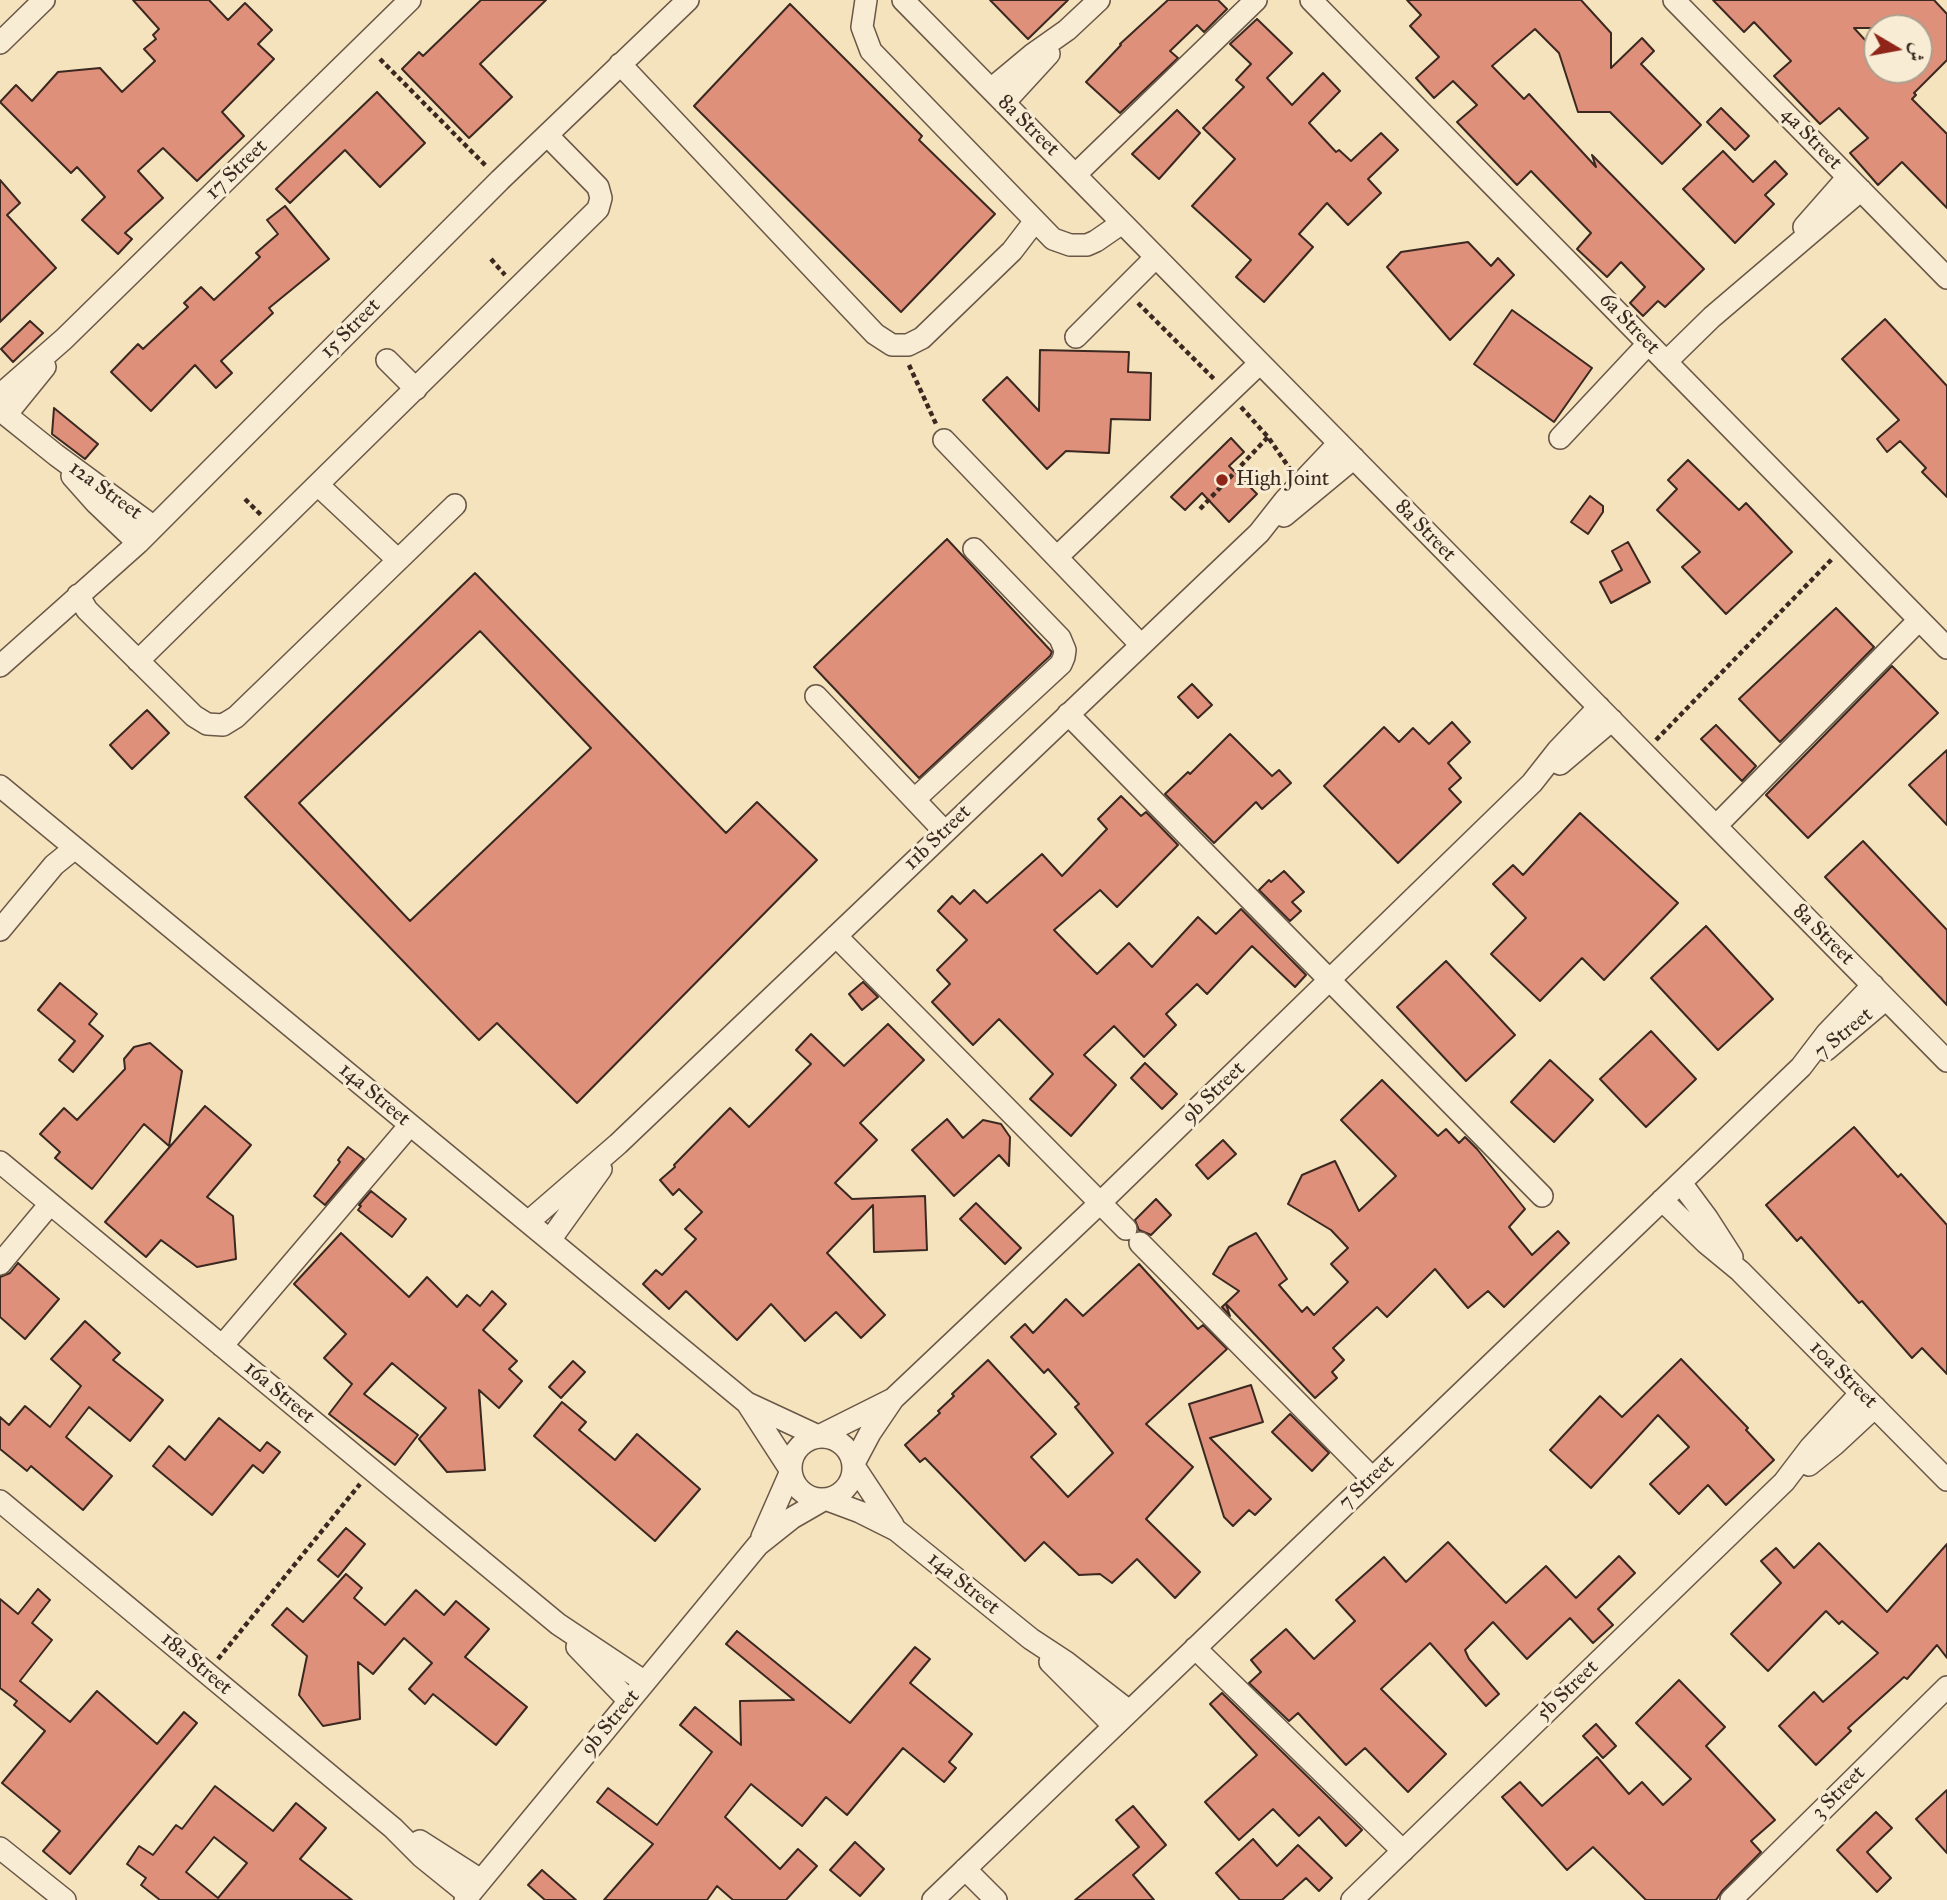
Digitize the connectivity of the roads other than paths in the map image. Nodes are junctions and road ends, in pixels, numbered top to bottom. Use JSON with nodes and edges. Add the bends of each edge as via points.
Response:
{"nodes":[{"id":1,"x":44,"y":0,"type":"edge"},
{"id":2,"x":410,"y":0,"type":"edge"},
{"id":3,"x":688,"y":0,"type":"edge"},
{"id":4,"x":866,"y":0,"type":"edge"},
{"id":5,"x":904,"y":0,"type":"edge"},
{"id":6,"x":1099,"y":0,"type":"edge"},
{"id":7,"x":1256,"y":0,"type":"edge"},
{"id":8,"x":1311,"y":0,"type":"edge"},
{"id":9,"x":1674,"y":0,"type":"edge"},
{"id":10,"x":0,"y":43,"type":"edge"},
{"id":11,"x":620,"y":64,"type":"junction"},
{"id":12,"x":998,"y":96,"type":"junction"},
{"id":13,"x":547,"y":135,"type":"junction"},
{"id":14,"x":1075,"y":175,"type":"junction"},
{"id":15,"x":1854,"y":183,"type":"junction"},
{"id":16,"x":1035,"y":221,"type":"junction"},
{"id":17,"x":1122,"y":223,"type":"junction"},
{"id":18,"x":1156,"y":257,"type":"junction"},
{"id":19,"x":1947,"y":278,"type":"edge"},
{"id":20,"x":1076,"y":337,"type":"dead end"},
{"id":21,"x":1648,"y":344,"type":"junction"},
{"id":22,"x":387,"y":360,"type":"dead end"},
{"id":23,"x":1260,"y":363,"type":"junction"},
{"id":24,"x":1672,"y":368,"type":"junction"},
{"id":25,"x":416,"y":388,"type":"junction"},
{"id":26,"x":2,"y":406,"type":"edge"},
{"id":27,"x":1560,"y":438,"type":"dead end"},
{"id":28,"x":944,"y":440,"type":"road end"},
{"id":29,"x":1339,"y":443,"type":"junction"},
{"id":30,"x":56,"y":455,"type":"junction"},
{"id":31,"x":1354,"y":458,"type":"junction"},
{"id":32,"x":318,"y":485,"type":"junction"},
{"id":33,"x":455,"y":505,"type":"dead end"},
{"id":34,"x":154,"y":527,"type":"junction"},
{"id":35,"x":1259,"y":533,"type":"junction"},
{"id":36,"x":138,"y":543,"type":"junction"},
{"id":37,"x":974,"y":550,"type":"dead end"},
{"id":38,"x":1057,"y":557,"type":"junction"},
{"id":39,"x":398,"y":560,"type":"junction"},
{"id":40,"x":78,"y":595,"type":"junction"},
{"id":41,"x":1919,"y":620,"type":"junction"},
{"id":42,"x":1141,"y":645,"type":"junction"},
{"id":43,"x":1947,"y":648,"type":"edge"},
{"id":44,"x":7,"y":661,"type":"edge"},
{"id":45,"x":138,"y":662,"type":"junction"},
{"id":46,"x":0,"y":676,"type":"edge"},
{"id":47,"x":816,"y":696,"type":"dead end"},
{"id":48,"x":1605,"y":713,"type":"junction"},
{"id":49,"x":1068,"y":714,"type":"junction"},
{"id":50,"x":0,"y":786,"type":"edge"},
{"id":51,"x":915,"y":799,"type":"junction"},
{"id":52,"x":1716,"y":826,"type":"junction"},
{"id":53,"x":945,"y":832,"type":"junction"},
{"id":54,"x":75,"y":848,"type":"junction"},
{"id":55,"x":0,"y":930,"type":"edge"},
{"id":56,"x":836,"y":936,"type":"junction"},
{"id":57,"x":1329,"y":980,"type":"junction"},
{"id":58,"x":1880,"y":992,"type":"junction"},
{"id":59,"x":1947,"y":1061,"type":"edge"},
{"id":60,"x":410,"y":1125,"type":"junction"},
{"id":61,"x":618,"y":1144,"type":"junction"},
{"id":62,"x":0,"y":1163,"type":"edge"},
{"id":63,"x":1681,"y":1183,"type":"junction"},
{"id":64,"x":1542,"y":1196,"type":"dead end"},
{"id":65,"x":1662,"y":1200,"type":"junction"},
{"id":66,"x":1100,"y":1203,"type":"junction"},
{"id":67,"x":50,"y":1204,"type":"junction"},
{"id":68,"x":528,"y":1222,"type":"junction"},
{"id":69,"x":550,"y":1240,"type":"junction"},
{"id":70,"x":0,"y":1264,"type":"edge"},
{"id":71,"x":1740,"y":1271,"type":"junction"},
{"id":72,"x":222,"y":1346,"type":"junction"},
{"id":73,"x":893,"y":1399,"type":"junction"},
{"id":74,"x":1868,"y":1400,"type":"junction"},
{"id":75,"x":747,"y":1403,"type":"junction"},
{"id":76,"x":819,"y":1436,"type":"junction"},
{"id":77,"x":854,"y":1466,"type":"junction"},
{"id":78,"x":791,"y":1471,"type":"junction"},
{"id":79,"x":1372,"y":1478,"type":"junction"},
{"id":80,"x":1947,"y":1480,"type":"edge"},
{"id":81,"x":825,"y":1499,"type":"junction"},
{"id":82,"x":0,"y":1501,"type":"edge"},
{"id":83,"x":896,"y":1530,"type":"junction"},
{"id":84,"x":758,"y":1545,"type":"junction"},
{"id":85,"x":558,"y":1623,"type":"junction"},
{"id":86,"x":1195,"y":1648,"type":"junction"},
{"id":87,"x":645,"y":1682,"type":"junction"},
{"id":88,"x":1947,"y":1687,"type":"edge"},
{"id":89,"x":629,"y":1701,"type":"junction"},
{"id":90,"x":1122,"y":1719,"type":"junction"},
{"id":91,"x":0,"y":1848,"type":"edge"},
{"id":92,"x":1403,"y":1851,"type":"junction"},
{"id":93,"x":965,"y":1869,"type":"junction"},
{"id":94,"x":472,"y":1892,"type":"edge"},
{"id":95,"x":65,"y":1900,"type":"edge"},
{"id":96,"x":933,"y":1900,"type":"edge"},
{"id":97,"x":996,"y":1900,"type":"edge"},
{"id":98,"x":1352,"y":1900,"type":"edge"},
{"id":99,"x":1731,"y":1900,"type":"edge"}],
"edges":[{"from":1,"to":10,"type":"street"},
{"from":2,"to":26,"type":"street","name":"17 Street","via":[[64,339],[40,375]]},
{"from":3,"to":11,"type":"street","name":"15 Street"},
{"from":4,"to":16,"type":"street","via":[[862,27],[871,51]]},
{"from":5,"to":12,"type":"street","name":"8a Street"},
{"from":6,"to":12,"type":"street","via":[[1041,63]]},
{"from":7,"to":14,"type":"street"},
{"from":8,"to":21,"type":"street","name":"6a Street"},
{"from":9,"to":15,"type":"street","name":"4a Street"},
{"from":11,"to":13,"type":"street","name":"15 Street"},
{"from":11,"to":16,"type":"street","via":[[883,341],[900,346],[916,343],[1012,251]]},
{"from":12,"to":14,"type":"street","name":"8a Street"},
{"from":13,"to":25,"type":"street","via":[[601,192],[598,209]]},
{"from":13,"to":34,"type":"street","name":"15 Street"},
{"from":14,"to":17,"type":"street","name":"8a Street"},
{"from":15,"to":19,"type":"street","name":"4a Street"},
{"from":15,"to":24,"type":"street","via":[[1834,216],[1712,317]]},
{"from":16,"to":17,"type":"street","via":[[1053,239],[1070,246],[1096,242]]},
{"from":17,"to":18,"type":"street","name":"8a Street"},
{"from":18,"to":20,"type":"street"},
{"from":18,"to":23,"type":"street","name":"8a Street"},
{"from":21,"to":24,"type":"street","name":"6a Street"},
{"from":21,"to":27,"type":"street"},
{"from":22,"to":25,"type":"street"},
{"from":23,"to":29,"type":"street","name":"8a Street"},
{"from":23,"to":38,"type":"street"},
{"from":24,"to":41,"type":"street","name":"6a Street"},
{"from":25,"to":32,"type":"street"},
{"from":26,"to":30,"type":"street","name":"12a Street"},
{"from":28,"to":38,"type":"street"},
{"from":29,"to":31,"type":"street","name":"8a Street"},
{"from":29,"to":35,"type":"street","name":"11b Street"},
{"from":30,"to":34,"type":"street","name":"12a Street"},
{"from":30,"to":36,"type":"street","name":"12a Street"},
{"from":31,"to":35,"type":"street","name":"11b Street"},
{"from":31,"to":48,"type":"street","name":"8a Street"},
{"from":32,"to":39,"type":"street"},
{"from":32,"to":45,"type":"street"},
{"from":33,"to":39,"type":"street"},
{"from":34,"to":36,"type":"street","name":"15 Street"},
{"from":35,"to":42,"type":"street","name":"11b Street"},
{"from":36,"to":40,"type":"street","name":"15 Street"},
{"from":37,"to":51,"type":"street","via":[[1060,638],[1064,657]]},
{"from":38,"to":42,"type":"street"},
{"from":39,"to":45,"type":"street","via":[[223,725],[200,721]]},
{"from":40,"to":44,"type":"street","name":"15 Street"},
{"from":40,"to":45,"type":"street"},
{"from":41,"to":43,"type":"street","name":"6a Street"},
{"from":41,"to":52,"type":"street"},
{"from":42,"to":49,"type":"street","name":"11b Street"},
{"from":44,"to":46,"type":"street","name":"15 Street"},
{"from":47,"to":51,"type":"street"},
{"from":48,"to":52,"type":"street","name":"8a Street"},
{"from":48,"to":57,"type":"street","name":"9b Street","via":[[1574,753],[1532,783]]},
{"from":49,"to":53,"type":"street","name":"11b Street"},
{"from":49,"to":57,"type":"street"},
{"from":50,"to":54,"type":"street","name":"14a Street"},
{"from":51,"to":53,"type":"street"},
{"from":52,"to":58,"type":"street","name":"8a Street"},
{"from":53,"to":56,"type":"street","name":"11b Street"},
{"from":54,"to":55,"type":"street","via":[[54,865]]},
{"from":54,"to":60,"type":"street","name":"14a Street"},
{"from":56,"to":61,"type":"street","name":"11b Street"},
{"from":56,"to":66,"type":"street"},
{"from":57,"to":64,"type":"street"},
{"from":57,"to":66,"type":"street","name":"9b Street"},
{"from":58,"to":59,"type":"street","name":"8a Street"},
{"from":58,"to":63,"type":"street","name":"7 Street","via":[[1836,1043],[1801,1067]]},
{"from":60,"to":68,"type":"street","name":"14a Street"},
{"from":60,"to":72,"type":"street"},
{"from":61,"to":68,"type":"street","name":"11b Street"},
{"from":61,"to":69,"type":"street","name":"11b Street"},
{"from":62,"to":67,"type":"street","name":"16a Street"},
{"from":63,"to":65,"type":"street","name":"7 Street"},
{"from":63,"to":71,"type":"street","name":"10a Street"},
{"from":65,"to":71,"type":"street","name":"10a Street"},
{"from":65,"to":79,"type":"street","name":"7 Street"},
{"from":66,"to":73,"type":"street","name":"9b Street"},
{"from":66,"to":79,"type":"street"},
{"from":67,"to":70,"type":"street"},
{"from":67,"to":72,"type":"street","name":"16a Street"},
{"from":68,"to":69,"type":"street","name":"14a Street"},
{"from":69,"to":75,"type":"street","name":"14a Street"},
{"from":71,"to":74,"type":"street","name":"10a Street"},
{"from":72,"to":85,"type":"street","name":"16a Street"},
{"from":73,"to":76,"type":"street","name":"9b Street"},
{"from":73,"to":77,"type":"street","name":"9b Street"},
{"from":74,"to":80,"type":"street","name":"10a Street"},
{"from":74,"to":92,"type":"street","name":"5b Street","via":[[1835,1445],[1784,1482]]},
{"from":75,"to":76,"type":"street","name":"14a Street"},
{"from":75,"to":78,"type":"street","name":"14a Street"},
{"from":76,"to":77,"type":"street","via":[[840,1441]]},
{"from":76,"to":78,"type":"street","via":[[796,1451]]},
{"from":77,"to":81,"type":"street","via":[[844,1491]]},
{"from":77,"to":83,"type":"street","name":"14a Street"},
{"from":78,"to":81,"type":"street","via":[[805,1494]]},
{"from":78,"to":84,"type":"street","name":"9b Street"},
{"from":79,"to":86,"type":"street","name":"7 Street"},
{"from":81,"to":83,"type":"street","name":"14a Street"},
{"from":81,"to":84,"type":"street","name":"9b Street"},
{"from":82,"to":94,"type":"street","name":"18a Street","via":[[393,1828],[430,1847]]},
{"from":83,"to":90,"type":"street","name":"14a Street","via":[[1066,1662]]},
{"from":84,"to":87,"type":"street","name":"9b Street"},
{"from":85,"to":87,"type":"street","name":"16a Street"},
{"from":85,"to":89,"type":"street","name":"16a Street"},
{"from":86,"to":90,"type":"street","name":"7 Street"},
{"from":86,"to":92,"type":"street"},
{"from":87,"to":89,"type":"street","name":"9b Street"},
{"from":88,"to":99,"type":"street","name":"3 Street"},
{"from":89,"to":94,"type":"street","name":"9b Street"},
{"from":90,"to":93,"type":"street","name":"7 Street"},
{"from":91,"to":95,"type":"street"},
{"from":92,"to":98,"type":"street","name":"5b Street"},
{"from":93,"to":96,"type":"street","name":"7 Street"},
{"from":93,"to":97,"type":"street"}]}
